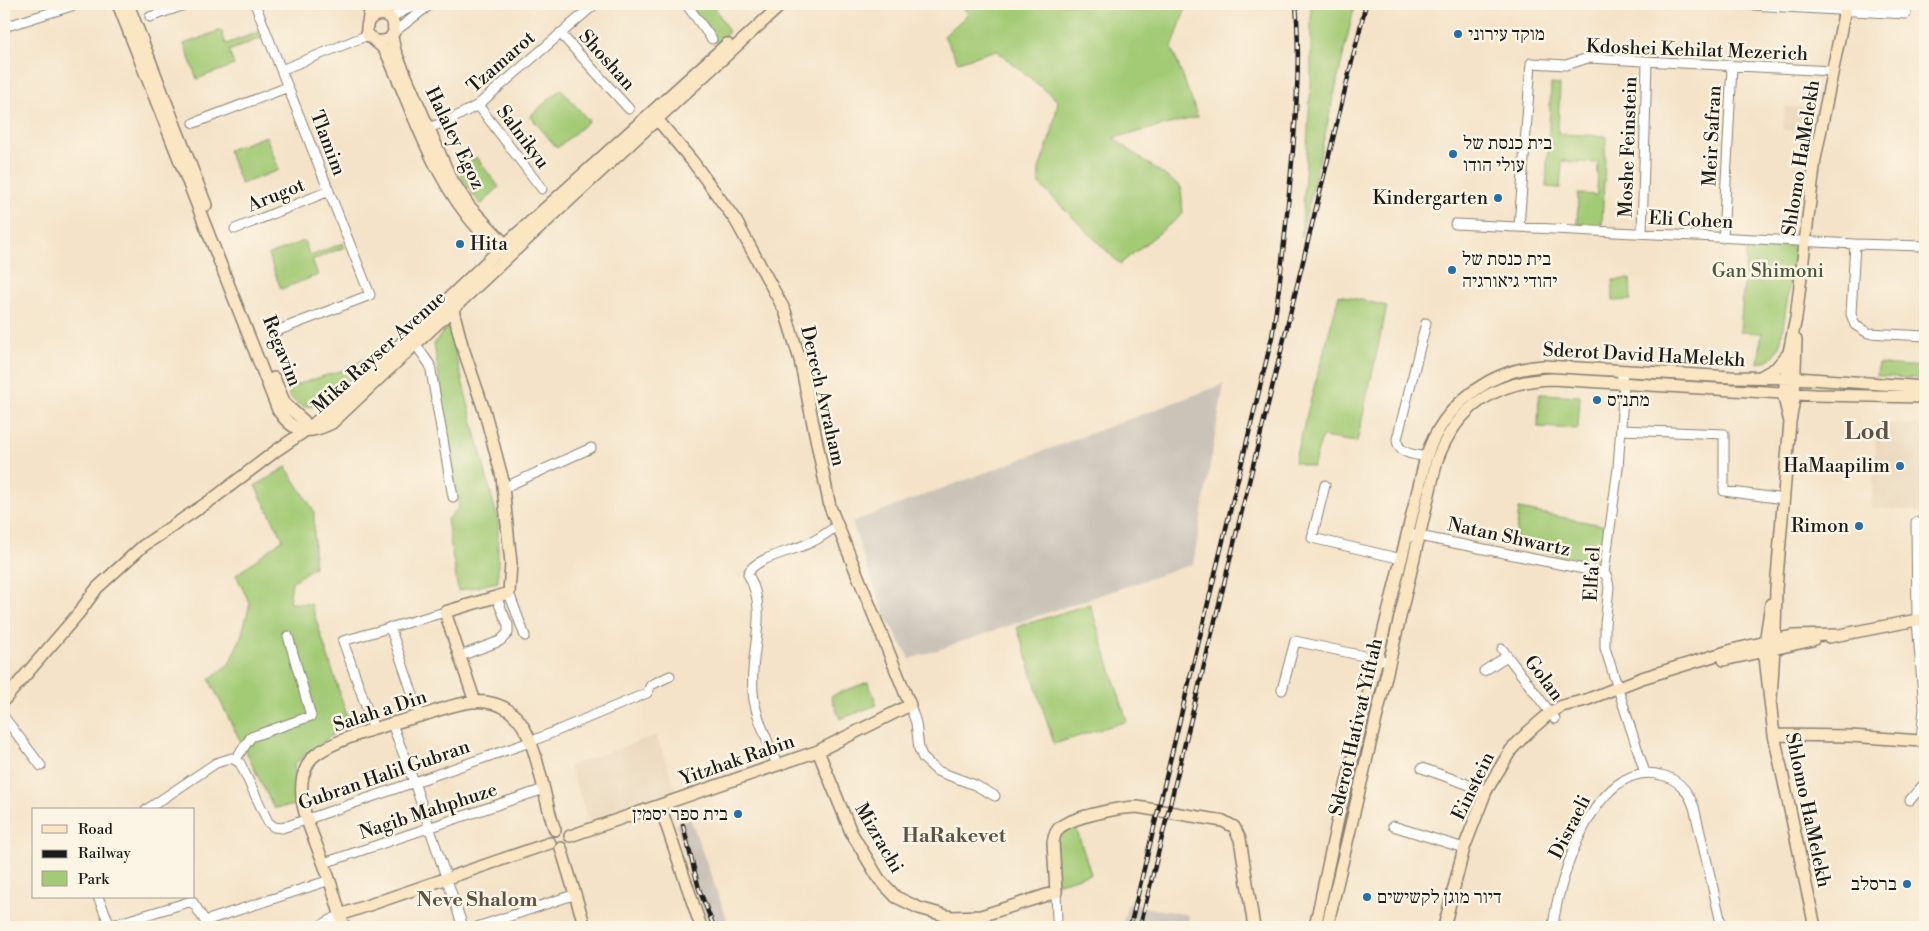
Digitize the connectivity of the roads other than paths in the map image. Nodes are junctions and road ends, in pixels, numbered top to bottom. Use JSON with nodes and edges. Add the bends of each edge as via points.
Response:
{"nodes":[{"id":1,"x":78,"y":4,"type":"edge"},
{"id":2,"x":118,"y":4,"type":"edge"},
{"id":3,"x":128,"y":4,"type":"edge"},
{"id":4,"x":187,"y":4,"type":"edge"},
{"id":5,"x":256,"y":4,"type":"edge"},
{"id":6,"x":369,"y":4,"type":"edge"},
{"id":7,"x":377,"y":4,"type":"edge"},
{"id":8,"x":417,"y":4,"type":"edge"},
{"id":9,"x":431,"y":4,"type":"edge"},
{"id":10,"x":595,"y":4,"type":"edge"},
{"id":11,"x":686,"y":4,"type":"edge"},
{"id":12,"x":771,"y":4,"type":"edge"},
{"id":13,"x":782,"y":4,"type":"edge"},
{"id":14,"x":1735,"y":4,"type":"edge"},
{"id":15,"x":1907,"y":4,"type":"edge"},
{"id":16,"x":1846,"y":7,"type":"edge"},
{"id":17,"x":150,"y":17,"type":"dead end"},
{"id":18,"x":388,"y":17,"type":"junction"},
{"id":19,"x":368,"y":22,"type":"junction"},
{"id":20,"x":4,"y":27,"type":"edge"},
{"id":21,"x":560,"y":33,"type":"junction"},
{"id":22,"x":393,"y":34,"type":"junction"},
{"id":23,"x":372,"y":38,"type":"junction"},
{"id":24,"x":712,"y":39,"type":"dead end"},
{"id":25,"x":1647,"y":62,"type":"junction"},
{"id":26,"x":1732,"y":67,"type":"junction"},
{"id":27,"x":282,"y":70,"type":"junction"},
{"id":28,"x":1832,"y":72,"type":"junction"},
{"id":29,"x":288,"y":87,"type":"junction"},
{"id":30,"x":478,"y":105,"type":"junction"},
{"id":31,"x":629,"y":109,"type":"dead end"},
{"id":32,"x":657,"y":118,"type":"junction"},
{"id":33,"x":194,"y":123,"type":"dead end"},
{"id":34,"x":423,"y":130,"type":"junction"},
{"id":35,"x":542,"y":189,"type":"dead end"},
{"id":36,"x":329,"y":191,"type":"junction"},
{"id":37,"x":1454,"y":224,"type":"dead end"},
{"id":38,"x":1519,"y":227,"type":"junction"},
{"id":39,"x":235,"y":229,"type":"dead end"},
{"id":40,"x":1642,"y":234,"type":"junction"},
{"id":41,"x":1722,"y":238,"type":"junction"},
{"id":42,"x":1806,"y":241,"type":"junction"},
{"id":43,"x":1855,"y":244,"type":"junction"},
{"id":44,"x":1925,"y":246,"type":"edge"},
{"id":45,"x":502,"y":248,"type":"junction"},
{"id":46,"x":509,"y":256,"type":"junction"},
{"id":47,"x":453,"y":310,"type":"junction"},
{"id":48,"x":1796,"y":318,"type":"junction"},
{"id":49,"x":1426,"y":322,"type":"dead end"},
{"id":50,"x":274,"y":332,"type":"dead end"},
{"id":51,"x":1925,"y":336,"type":"edge"},
{"id":52,"x":416,"y":345,"type":"junction"},
{"id":53,"x":1789,"y":353,"type":"junction"},
{"id":54,"x":1620,"y":370,"type":"junction"},
{"id":55,"x":1759,"y":378,"type":"junction"},
{"id":56,"x":1790,"y":378,"type":"junction"},
{"id":57,"x":1624,"y":383,"type":"junction"},
{"id":58,"x":1925,"y":387,"type":"edge"},
{"id":59,"x":1789,"y":393,"type":"junction"},
{"id":60,"x":1925,"y":397,"type":"edge"},
{"id":61,"x":327,"y":412,"type":"junction"},
{"id":62,"x":299,"y":416,"type":"junction"},
{"id":63,"x":1621,"y":430,"type":"junction"},
{"id":64,"x":306,"y":431,"type":"junction"},
{"id":65,"x":591,"y":448,"type":"dead end"},
{"id":66,"x":1426,"y":457,"type":"junction"},
{"id":67,"x":1324,"y":485,"type":"dead end"},
{"id":68,"x":503,"y":488,"type":"junction"},
{"id":69,"x":453,"y":497,"type":"dead end"},
{"id":70,"x":1784,"y":499,"type":"junction"},
{"id":71,"x":1916,"y":522,"type":"dead end"},
{"id":72,"x":838,"y":525,"type":"junction"},
{"id":73,"x":1420,"y":536,"type":"junction"},
{"id":74,"x":1406,"y":538,"type":"junction"},
{"id":75,"x":1402,"y":559,"type":"junction"},
{"id":76,"x":1604,"y":573,"type":"junction"},
{"id":77,"x":509,"y":593,"type":"junction"},
{"id":78,"x":496,"y":597,"type":"junction"},
{"id":79,"x":445,"y":612,"type":"junction"},
{"id":80,"x":1921,"y":620,"type":"edge"},
{"id":81,"x":390,"y":626,"type":"junction"},
{"id":82,"x":288,"y":636,"type":"dead end"},
{"id":83,"x":525,"y":636,"type":"dead end"},
{"id":84,"x":1770,"y":645,"type":"junction"},
{"id":85,"x":460,"y":656,"type":"junction"},
{"id":86,"x":1391,"y":657,"type":"junction"},
{"id":87,"x":1377,"y":660,"type":"junction"},
{"id":88,"x":1484,"y":671,"type":"dead end"},
{"id":89,"x":670,"y":676,"type":"dead end"},
{"id":90,"x":1617,"y":687,"type":"junction"},
{"id":91,"x":1282,"y":690,"type":"dead end"},
{"id":92,"x":4,"y":700,"type":"edge"},
{"id":93,"x":476,"y":702,"type":"junction"},
{"id":94,"x":910,"y":705,"type":"junction"},
{"id":95,"x":1925,"y":708,"type":"edge"},
{"id":96,"x":420,"y":716,"type":"junction"},
{"id":97,"x":1553,"y":716,"type":"junction"},
{"id":98,"x":4,"y":717,"type":"edge"},
{"id":99,"x":392,"y":724,"type":"junction"},
{"id":100,"x":374,"y":729,"type":"junction"},
{"id":101,"x":1774,"y":735,"type":"junction"},
{"id":102,"x":530,"y":742,"type":"junction"},
{"id":103,"x":1923,"y":742,"type":"edge"},
{"id":104,"x":818,"y":751,"type":"junction"},
{"id":105,"x":235,"y":760,"type":"junction"},
{"id":106,"x":778,"y":765,"type":"junction"},
{"id":107,"x":42,"y":766,"type":"dead end"},
{"id":108,"x":1422,"y":768,"type":"dead end"},
{"id":109,"x":1645,"y":773,"type":"junction"},
{"id":110,"x":414,"y":782,"type":"junction"},
{"id":111,"x":1925,"y":783,"type":"edge"},
{"id":112,"x":544,"y":790,"type":"junction"},
{"id":113,"x":1486,"y":791,"type":"junction"},
{"id":114,"x":995,"y":796,"type":"dead end"},
{"id":115,"x":1910,"y":800,"type":"dead end"},
{"id":116,"x":660,"y":806,"type":"junction"},
{"id":117,"x":149,"y":808,"type":"edge"},
{"id":118,"x":307,"y":818,"type":"junction"},
{"id":119,"x":1393,"y":826,"type":"dead end"},
{"id":120,"x":430,"y":828,"type":"junction"},
{"id":121,"x":556,"y":830,"type":"junction"},
{"id":122,"x":570,"y":836,"type":"junction"},
{"id":123,"x":550,"y":843,"type":"junction"},
{"id":124,"x":561,"y":848,"type":"junction"},
{"id":125,"x":1464,"y":848,"type":"junction"},
{"id":126,"x":324,"y":863,"type":"junction"},
{"id":127,"x":447,"y":879,"type":"junction"},
{"id":128,"x":330,"y":880,"type":"junction"},
{"id":129,"x":1056,"y":892,"type":"junction"},
{"id":130,"x":576,"y":894,"type":"junction"},
{"id":131,"x":98,"y":898,"type":"edge"},
{"id":132,"x":340,"y":915,"type":"junction"},
{"id":133,"x":1057,"y":919,"type":"dead end"},
{"id":134,"x":108,"y":926,"type":"edge"},
{"id":135,"x":318,"y":927,"type":"edge"},
{"id":136,"x":344,"y":927,"type":"edge"},
{"id":137,"x":463,"y":927,"type":"edge"},
{"id":138,"x":477,"y":927,"type":"edge"},
{"id":139,"x":585,"y":927,"type":"edge"},
{"id":140,"x":701,"y":927,"type":"edge"},
{"id":141,"x":1254,"y":927,"type":"edge"},
{"id":142,"x":1315,"y":927,"type":"edge"},
{"id":143,"x":1327,"y":927,"type":"edge"},
{"id":144,"x":1444,"y":927,"type":"edge"},
{"id":145,"x":1451,"y":927,"type":"edge"},
{"id":146,"x":1553,"y":927,"type":"edge"},
{"id":147,"x":1722,"y":927,"type":"edge"},
{"id":148,"x":1815,"y":927,"type":"edge"}],
"edges":[{"from":1,"to":20,"type":"street"},
{"from":2,"to":64,"type":"street","name":"Regavim","via":[[272,397],[286,422]]},
{"from":3,"to":62,"type":"street","name":"Regavim","via":[[280,394],[285,404]]},
{"from":4,"to":17,"type":"street"},
{"from":5,"to":27,"type":"street","name":"Tlamim"},
{"from":6,"to":19,"type":"street"},
{"from":7,"to":18,"type":"street"},
{"from":8,"to":18,"type":"street"},
{"from":9,"to":22,"type":"street"},
{"from":10,"to":21,"type":"street","name":"Tzamarot"},
{"from":11,"to":24,"type":"street"},
{"from":12,"to":45,"type":"street","name":"Mika Rayser Avenue"},
{"from":13,"to":32,"type":"street","name":"Mika Rayser Avenue"},
{"from":14,"to":16,"type":"street"},
{"from":15,"to":16,"type":"street","via":[[1906,14]]},
{"from":16,"to":28,"type":"street","name":"Shlomo HaMelekh"},
{"from":18,"to":19,"type":"street","via":[[374,16]]},
{"from":18,"to":22,"type":"street","via":[[394,24]]},
{"from":19,"to":23,"type":"street"},
{"from":21,"to":30,"type":"street","name":"Tzamarot"},
{"from":21,"to":31,"type":"street","name":"Shoshan"},
{"from":22,"to":23,"type":"street","via":[[385,42]]},
{"from":22,"to":34,"type":"street","name":"Halaley Egoz","via":[[395,51]]},
{"from":23,"to":27,"type":"street"},
{"from":23,"to":34,"type":"street","name":"Halaley Egoz","via":[[387,54]]},
{"from":25,"to":26,"type":"street","name":"Kdoshei Kehilat Mezerich"},
{"from":25,"to":38,"type":"street","name":"Kdoshei Kehilat Mezerich","via":[[1588,58],[1566,65],[1531,63]]},
{"from":25,"to":40,"type":"street","name":"Moshe Feinstein"},
{"from":26,"to":28,"type":"street","name":"Kdoshei Kehilat Mezerich"},
{"from":26,"to":41,"type":"street","name":"Meir Safran"},
{"from":27,"to":29,"type":"street","name":"Tlamim"},
{"from":28,"to":42,"type":"street","name":"Shlomo HaMelekh","via":[[1812,181]]},
{"from":29,"to":33,"type":"street"},
{"from":29,"to":36,"type":"street","name":"Tlamim"},
{"from":30,"to":34,"type":"street","name":"Tzamarot"},
{"from":30,"to":35,"type":"street","name":"Salnikyu"},
{"from":32,"to":46,"type":"street","name":"Mika Rayser Avenue"},
{"from":32,"to":72,"type":"street","name":"Derech Avraham","via":[[736,221],[785,311],[800,360],[830,507]]},
{"from":34,"to":45,"type":"street","name":"Halaley Egoz","via":[[462,196]]},
{"from":36,"to":39,"type":"street","name":"Arugot"},
{"from":36,"to":50,"type":"street","name":"Tlamim","via":[[370,295]]},
{"from":37,"to":38,"type":"street","name":"Eli Cohen"},
{"from":38,"to":40,"type":"street","name":"Eli Cohen"},
{"from":40,"to":41,"type":"street","name":"Eli Cohen"},
{"from":41,"to":42,"type":"street","name":"Eli Cohen"},
{"from":42,"to":43,"type":"street","name":"Eli Cohen"},
{"from":42,"to":48,"type":"street","name":"Shlomo HaMelekh"},
{"from":43,"to":44,"type":"street","name":"Eli Cohen"},
{"from":43,"to":51,"type":"street","via":[[1851,314],[1855,325],[1868,333]]},
{"from":45,"to":46,"type":"street","name":"Halaley Egoz"},
{"from":45,"to":61,"type":"street","name":"Mika Rayser Avenue"},
{"from":46,"to":47,"type":"street","name":"Mika Rayser Avenue"},
{"from":47,"to":52,"type":"street","name":"Mika Rayser Avenue"},
{"from":47,"to":68,"type":"street","via":[[485,413]]},
{"from":48,"to":53,"type":"street","name":"Shlomo HaMelekh"},
{"from":48,"to":56,"type":"street","name":"Shlomo HaMelekh"},
{"from":49,"to":66,"type":"street","via":[[1396,439],[1400,450]]},
{"from":52,"to":64,"type":"street","name":"Mika Rayser Avenue","via":[[332,423],[318,430]]},
{"from":52,"to":69,"type":"street","via":[[430,365]]},
{"from":53,"to":55,"type":"street","via":[[1776,368]]},
{"from":53,"to":56,"type":"street","name":"Shlomo HaMelekh"},
{"from":54,"to":55,"type":"street","name":"Sderot David HaMelekh"},
{"from":54,"to":57,"type":"street","name":"Elfa'el"},
{"from":54,"to":66,"type":"street","name":"Sderot David HaMelekh","via":[[1544,366],[1498,376],[1467,396],[1452,411],[1433,438]]},
{"from":55,"to":56,"type":"street","name":"Sderot David HaMelekh"},
{"from":56,"to":58,"type":"street","name":"Sderot David HaMelekh"},
{"from":56,"to":59,"type":"street","name":"Shlomo HaMelekh"},
{"from":57,"to":59,"type":"street","name":"Sderot David HaMelekh"},
{"from":57,"to":63,"type":"street","name":"Elfa'el"},
{"from":57,"to":73,"type":"street","name":"Sderot David HaMelekh","via":[[1533,380],[1505,387],[1479,402],[1457,422],[1442,447]]},
{"from":59,"to":60,"type":"street","name":"Sderot David HaMelekh"},
{"from":59,"to":70,"type":"street","name":"Shlomo HaMelekh","via":[[1785,405],[1790,422]]},
{"from":61,"to":62,"type":"street","via":[[310,417]]},
{"from":61,"to":64,"type":"street","name":"Mika Rayser Avenue"},
{"from":62,"to":64,"type":"street","name":"Regavim"},
{"from":63,"to":70,"type":"street","via":[[1724,434],[1724,492]]},
{"from":63,"to":76,"type":"street","name":"Elfa'el"},
{"from":64,"to":92,"type":"street","via":[[143,546],[98,588]]},
{"from":65,"to":68,"type":"street"},
{"from":66,"to":74,"type":"street","name":"Sderot David HaMelekh"},
{"from":67,"to":75,"type":"street","via":[[1312,538]]},
{"from":68,"to":77,"type":"street","via":[[511,563]]},
{"from":70,"to":84,"type":"street","name":"Shlomo HaMelekh","via":[[1776,589],[1768,621]]},
{"from":71,"to":80,"type":"street"},
{"from":72,"to":94,"type":"street","name":"Derech Avraham"},
{"from":72,"to":106,"type":"street","via":[[808,544],[768,558],[748,574],[758,602],[752,677],[755,706]]},
{"from":73,"to":74,"type":"street","name":"Natan Shwartz"},
{"from":73,"to":76,"type":"street","name":"Natan Shwartz"},
{"from":73,"to":86,"type":"street","name":"Sderot Hativat Yiftah"},
{"from":74,"to":75,"type":"street","name":"Sderot Hativat Yiftah"},
{"from":75,"to":87,"type":"street","name":"Sderot Hativat Yiftah"},
{"from":76,"to":90,"type":"street","name":"Elfa'el","via":[[1609,587],[1605,648]]},
{"from":77,"to":78,"type":"street"},
{"from":77,"to":83,"type":"street"},
{"from":78,"to":79,"type":"street"},
{"from":78,"to":85,"type":"street","via":[[508,624],[508,633],[500,641]]},
{"from":79,"to":81,"type":"street"},
{"from":79,"to":85,"type":"street"},
{"from":80,"to":84,"type":"street","name":"Einstein","via":[[1835,635],[1799,635]]},
{"from":80,"to":95,"type":"street"},
{"from":81,"to":96,"type":"street"},
{"from":81,"to":100,"type":"street","via":[[344,641]]},
{"from":82,"to":105,"type":"street","via":[[311,716],[250,737]]},
{"from":84,"to":90,"type":"street","name":"Einstein","via":[[1668,670]]},
{"from":84,"to":101,"type":"street","name":"Shlomo HaMelekh"},
{"from":85,"to":93,"type":"street"},
{"from":86,"to":87,"type":"street"},
{"from":86,"to":143,"type":"street","name":"Sderot Hativat Yiftah"},
{"from":87,"to":91,"type":"street","via":[[1295,641]]},
{"from":87,"to":142,"type":"street","name":"Sderot Hativat Yiftah"},
{"from":88,"to":97,"type":"street","name":"Golan","via":[[1505,652]]},
{"from":89,"to":102,"type":"street","name":"Gubran Halil Gubran","via":[[650,685],[647,693]]},
{"from":90,"to":97,"type":"street","name":"Einstein","via":[[1573,702]]},
{"from":90,"to":109,"type":"street","name":"Elfa'el"},
{"from":93,"to":96,"type":"street","name":"Salah a Din"},
{"from":93,"to":102,"type":"street","name":"Salah a Din","via":[[500,706],[514,714]]},
{"from":94,"to":104,"type":"street","name":"Yitzhak Rabin"},
{"from":94,"to":114,"type":"street","via":[[923,758],[937,771],[962,779]]},
{"from":95,"to":103,"type":"street"},
{"from":96,"to":99,"type":"street","name":"Salah a Din"},
{"from":97,"to":113,"type":"street","name":"Einstein","via":[[1527,732],[1511,750]]},
{"from":97,"to":145,"type":"street","name":"Einstein","via":[[1522,747],[1492,793],[1469,854]]},
{"from":98,"to":107,"type":"street"},
{"from":99,"to":100,"type":"street","name":"Salah a Din"},
{"from":99,"to":110,"type":"street"},
{"from":100,"to":118,"type":"street","name":"Salah a Din","via":[[325,748],[312,757],[303,774],[301,795]]},
{"from":101,"to":103,"type":"street","via":[[1850,736]]},
{"from":101,"to":148,"type":"street","name":"Shlomo HaMelekh"},
{"from":102,"to":110,"type":"street","name":"Gubran Halil Gubran"},
{"from":102,"to":112,"type":"street","name":"Salah a Din"},
{"from":104,"to":106,"type":"street","name":"Yitzhak Rabin"},
{"from":104,"to":129,"type":"street","name":"Mizrachi","via":[[851,832],[879,879],[896,897],[951,917],[981,916]]},
{"from":105,"to":117,"type":"street","via":[[216,763]]},
{"from":105,"to":118,"type":"street","name":"Gubran Halil Gubran","via":[[240,763],[268,822],[274,827],[282,828]]},
{"from":106,"to":116,"type":"street","name":"Yitzhak Rabin"},
{"from":108,"to":113,"type":"street"},
{"from":109,"to":146,"type":"street","name":"Disraeli","via":[[1620,783],[1608,792],[1588,820],[1566,869]]},
{"from":109,"to":147,"type":"street","via":[[1671,778],[1688,792]]},
{"from":110,"to":118,"type":"street","name":"Gubran Halil Gubran"},
{"from":110,"to":120,"type":"street"},
{"from":111,"to":115,"type":"street"},
{"from":112,"to":120,"type":"street","name":"Nagib Mahphuze"},
{"from":112,"to":121,"type":"street","name":"Salah a Din"},
{"from":113,"to":125,"type":"street","name":"Einstein"},
{"from":116,"to":122,"type":"street","name":"Yitzhak Rabin"},
{"from":116,"to":140,"type":"street"},
{"from":118,"to":126,"type":"street","name":"Salah a Din"},
{"from":119,"to":125,"type":"street"},
{"from":120,"to":126,"type":"street","name":"Nagib Mahphuze"},
{"from":120,"to":127,"type":"street"},
{"from":121,"to":122,"type":"street","via":[[564,830]]},
{"from":121,"to":123,"type":"street"},
{"from":122,"to":124,"type":"street","via":[[567,845]]},
{"from":123,"to":124,"type":"street"},
{"from":123,"to":127,"type":"street"},
{"from":124,"to":130,"type":"street"},
{"from":125,"to":144,"type":"street","name":"Einstein"},
{"from":126,"to":128,"type":"street","name":"Salah a Din"},
{"from":127,"to":132,"type":"street"},
{"from":127,"to":137,"type":"street"},
{"from":128,"to":132,"type":"street","name":"Salah a Din"},
{"from":128,"to":134,"type":"street","via":[[204,921],[192,901]]},
{"from":129,"to":133,"type":"street"},
{"from":129,"to":141,"type":"street","via":[[1053,842],[1056,832],[1064,824],[1123,808],[1158,809],[1223,820],[1234,827],[1240,839]]},
{"from":130,"to":138,"type":"street"},
{"from":130,"to":139,"type":"street"},
{"from":131,"to":134,"type":"street"},
{"from":132,"to":135,"type":"street"},
{"from":132,"to":136,"type":"street","name":"Salah a Din"}]}
